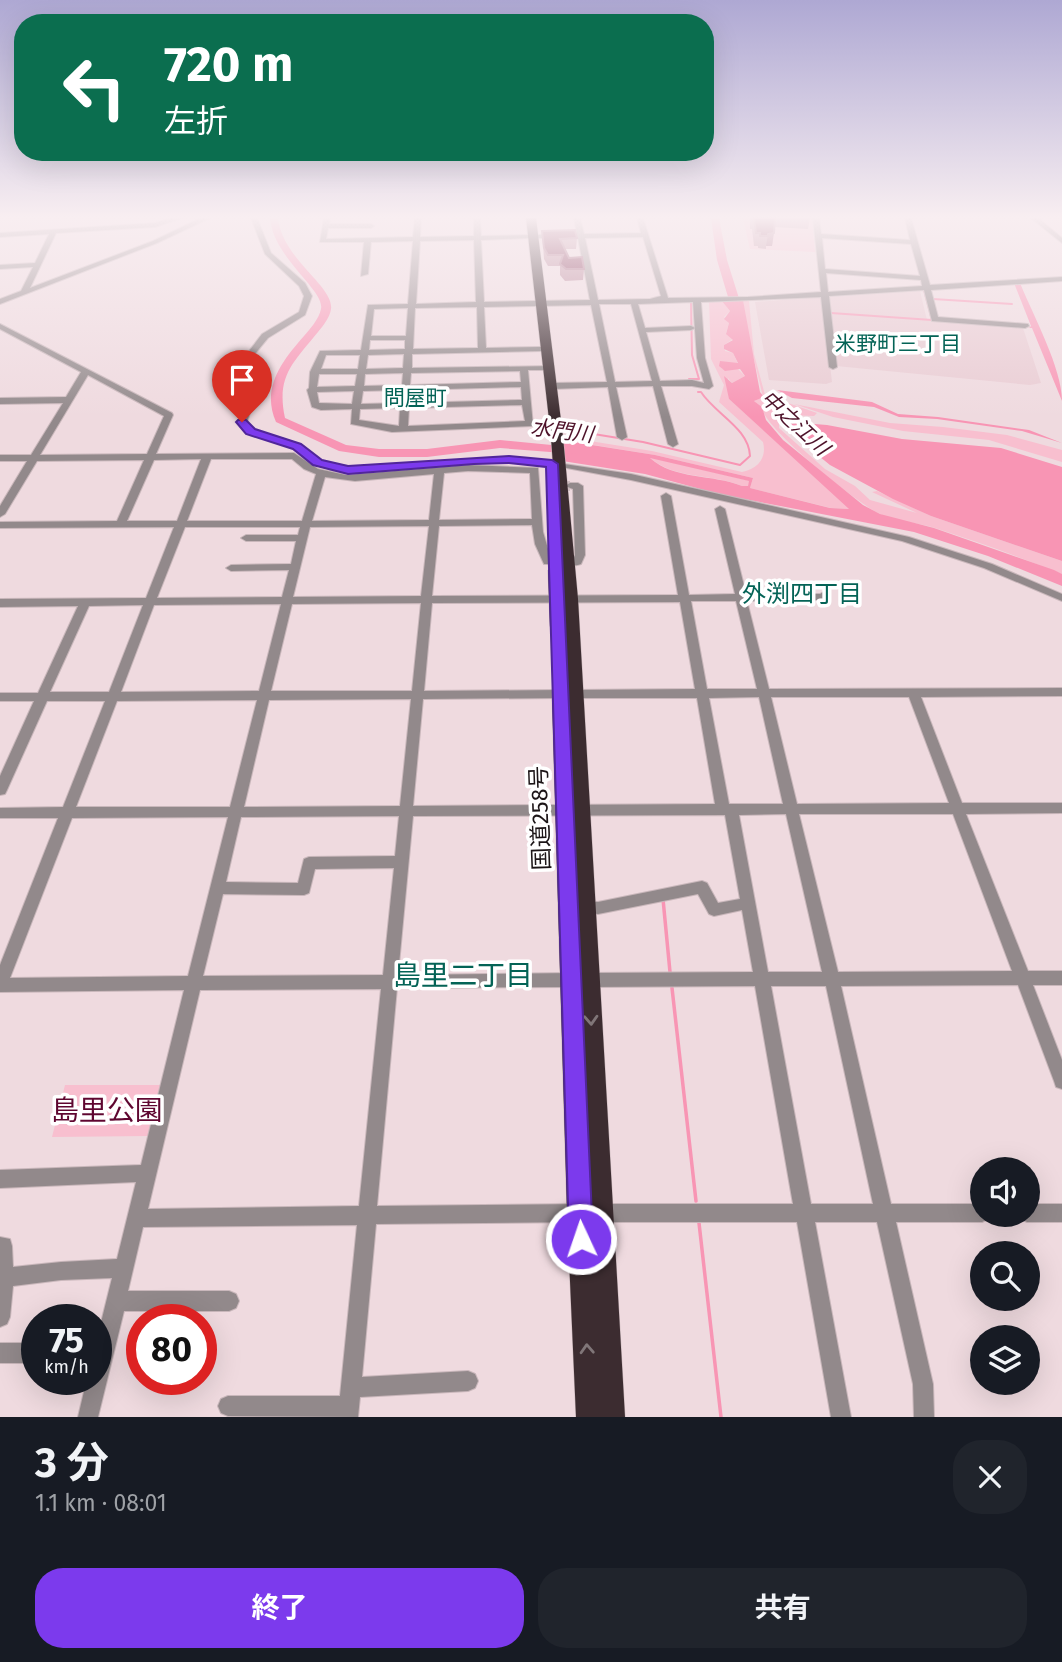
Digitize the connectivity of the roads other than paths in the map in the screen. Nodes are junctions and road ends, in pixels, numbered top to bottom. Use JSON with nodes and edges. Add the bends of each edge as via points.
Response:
{"nodes":[{"id":1,"x":28,"y":284,"type":"edge"},
{"id":2,"x":47,"y":284,"type":"edge"},
{"id":3,"x":301,"y":284,"type":"edge"},
{"id":4,"x":413,"y":284,"type":"edge"},
{"id":5,"x":479,"y":284,"type":"edge"},
{"id":6,"x":536,"y":284,"type":"edge"},
{"id":7,"x":590,"y":284,"type":"edge"},
{"id":8,"x":661,"y":284,"type":"edge"},
{"id":9,"x":824,"y":284,"type":"edge"},
{"id":10,"x":925,"y":284,"type":"edge"},
{"id":11,"x":993,"y":284,"type":"edge"},
{"id":12,"x":926,"y":288,"type":"junction"},
{"id":13,"x":24,"y":293,"type":"junction"},
{"id":14,"x":825,"y":294,"type":"junction"},
{"id":15,"x":699,"y":300,"type":"junction"},
{"id":16,"x":1,"y":301,"type":"edge"},
{"id":17,"x":594,"y":302,"type":"junction"},
{"id":18,"x":634,"y":302,"type":"junction"},
{"id":19,"x":538,"y":303,"type":"junction"},
{"id":20,"x":480,"y":304,"type":"junction"},
{"id":21,"x":411,"y":306,"type":"junction"},
{"id":22,"x":0,"y":326,"type":"edge"},
{"id":23,"x":1025,"y":326,"type":"dead end"},
{"id":24,"x":691,"y":328,"type":"dead end"},
{"id":25,"x":642,"y":330,"type":"junction"},
{"id":26,"x":366,"y":338,"type":"junction"},
{"id":27,"x":409,"y":338,"type":"junction"},
{"id":28,"x":539,"y":349,"type":"junction"},
{"id":29,"x":482,"y":350,"type":"junction"},
{"id":30,"x":409,"y":352,"type":"junction"},
{"id":31,"x":364,"y":353,"type":"junction"},
{"id":32,"x":833,"y":367,"type":"dead end"},
{"id":33,"x":524,"y":368,"type":"junction"},
{"id":34,"x":546,"y":368,"type":"junction"},
{"id":35,"x":86,"y":371,"type":"junction"},
{"id":36,"x":407,"y":371,"type":"junction"},
{"id":37,"x":314,"y":372,"type":"junction"},
{"id":38,"x":361,"y":372,"type":"junction"},
{"id":39,"x":656,"y":382,"type":"junction"},
{"id":40,"x":524,"y":384,"type":"junction"},
{"id":41,"x":612,"y":385,"type":"junction"},
{"id":42,"x":552,"y":386,"type":"junction"},
{"id":43,"x":406,"y":387,"type":"junction"},
{"id":44,"x":359,"y":388,"type":"junction"},
{"id":45,"x":311,"y":390,"type":"junction"},
{"id":46,"x":68,"y":400,"type":"junction"},
{"id":47,"x":0,"y":401,"type":"edge"},
{"id":48,"x":526,"y":401,"type":"junction"},
{"id":49,"x":405,"y":406,"type":"junction"},
{"id":50,"x":321,"y":407,"type":"joint"},
{"id":51,"x":356,"y":407,"type":"junction"},
{"id":52,"x":403,"y":429,"type":"junction"},
{"id":53,"x":554,"y":437,"type":"junction"},
{"id":54,"x":622,"y":437,"type":"dead end"},
{"id":55,"x":673,"y":444,"type":"dead end"},
{"id":56,"x":152,"y":457,"type":"junction"},
{"id":57,"x":206,"y":457,"type":"junction"},
{"id":58,"x":0,"y":458,"type":"edge"},
{"id":59,"x":33,"y":458,"type":"junction"},
{"id":60,"x":556,"y":463,"type":"junction"},
{"id":61,"x":439,"y":471,"type":"junction"},
{"id":62,"x":321,"y":474,"type":"junction"},
{"id":63,"x":570,"y":486,"type":"dead end"},
{"id":64,"x":666,"y":496,"type":"dead end"},
{"id":65,"x":720,"y":509,"type":"dead end"},
{"id":66,"x":0,"y":514,"type":"edge"},
{"id":67,"x":537,"y":522,"type":"junction"},
{"id":68,"x":306,"y":523,"type":"junction"},
{"id":69,"x":434,"y":523,"type":"junction"},
{"id":70,"x":120,"y":525,"type":"junction"},
{"id":71,"x":179,"y":525,"type":"junction"},
{"id":72,"x":0,"y":526,"type":"edge"},
{"id":73,"x":246,"y":538,"type":"dead end"},
{"id":74,"x":303,"y":538,"type":"junction"},
{"id":75,"x":561,"y":562,"type":"junction"},
{"id":76,"x":231,"y":568,"type":"dead end"},
{"id":77,"x":296,"y":568,"type":"junction"},
{"id":78,"x":825,"y":594,"type":"dead end"},
{"id":79,"x":685,"y":598,"type":"junction"},
{"id":80,"x":741,"y":598,"type":"junction"},
{"id":81,"x":1062,"y":598,"type":"edge"},
{"id":82,"x":564,"y":599,"type":"junction"},
{"id":83,"x":426,"y":601,"type":"junction"},
{"id":84,"x":148,"y":602,"type":"junction"},
{"id":85,"x":288,"y":602,"type":"junction"},
{"id":86,"x":0,"y":603,"type":"edge"},
{"id":87,"x":85,"y":603,"type":"junction"},
{"id":88,"x":913,"y":692,"type":"junction"},
{"id":89,"x":1062,"y":692,"type":"edge"},
{"id":90,"x":702,"y":693,"type":"junction"},
{"id":91,"x":763,"y":693,"type":"junction"},
{"id":92,"x":567,"y":694,"type":"junction"},
{"id":93,"x":416,"y":695,"type":"junction"},
{"id":94,"x":112,"y":696,"type":"junction"},
{"id":95,"x":41,"y":697,"type":"junction"},
{"id":96,"x":265,"y":697,"type":"junction"},
{"id":97,"x":0,"y":698,"type":"edge"},
{"id":98,"x":0,"y":790,"type":"edge"},
{"id":99,"x":1062,"y":808,"type":"edge"},
{"id":100,"x":573,"y":809,"type":"junction"},
{"id":101,"x":958,"y":809,"type":"junction"},
{"id":102,"x":727,"y":810,"type":"junction"},
{"id":103,"x":792,"y":810,"type":"junction"},
{"id":104,"x":407,"y":811,"type":"junction"},
{"id":105,"x":68,"y":812,"type":"junction"},
{"id":106,"x":0,"y":813,"type":"edge"},
{"id":107,"x":236,"y":813,"type":"junction"},
{"id":108,"x":401,"y":862,"type":"junction"},
{"id":109,"x":218,"y":888,"type":"junction"},
{"id":110,"x":748,"y":903,"type":"junction"},
{"id":111,"x":584,"y":907,"type":"junction"},
{"id":112,"x":1062,"y":978,"type":"edge"},
{"id":113,"x":1023,"y":979,"type":"junction"},
{"id":114,"x":580,"y":980,"type":"junction"},
{"id":115,"x":763,"y":980,"type":"junction"},
{"id":116,"x":832,"y":980,"type":"junction"},
{"id":117,"x":388,"y":981,"type":"junction"},
{"id":118,"x":195,"y":983,"type":"junction"},
{"id":119,"x":0,"y":985,"type":"edge"},
{"id":120,"x":1062,"y":1081,"type":"edge"},
{"id":121,"x":149,"y":1173,"type":"junction"},
{"id":122,"x":0,"y":1179,"type":"edge"},
{"id":123,"x":591,"y":1213,"type":"junction"},
{"id":124,"x":970,"y":1213,"type":"edge"},
{"id":125,"x":1040,"y":1213,"type":"edge"},
{"id":126,"x":1062,"y":1213,"type":"edge"},
{"id":127,"x":804,"y":1214,"type":"junction"},
{"id":128,"x":884,"y":1214,"type":"junction"},
{"id":129,"x":367,"y":1217,"type":"junction"},
{"id":130,"x":137,"y":1218,"type":"junction"},
{"id":131,"x":0,"y":1247,"type":"edge"},
{"id":132,"x":124,"y":1268,"type":"junction"},
{"id":133,"x":4,"y":1278,"type":"junction"},
{"id":134,"x":116,"y":1301,"type":"junction"},
{"id":135,"x":229,"y":1301,"type":"dead end"},
{"id":136,"x":112,"y":1314,"type":"edge"},
{"id":137,"x":0,"y":1317,"type":"edge"},
{"id":138,"x":0,"y":1353,"type":"edge"},
{"id":139,"x":21,"y":1353,"type":"edge"},
{"id":140,"x":468,"y":1381,"type":"dead end"},
{"id":141,"x":92,"y":1395,"type":"edge"},
{"id":142,"x":349,"y":1404,"type":"edge"},
{"id":143,"x":228,"y":1406,"type":"dead end"},
{"id":144,"x":88,"y":1417,"type":"edge"},
{"id":145,"x":591,"y":1417,"type":"edge"},
{"id":146,"x":610,"y":1417,"type":"edge"},
{"id":147,"x":841,"y":1417,"type":"edge"},
{"id":148,"x":924,"y":1417,"type":"edge"}],
"edges":[{"from":1,"to":13,"type":"street"},
{"from":2,"to":13,"type":"street"},
{"from":3,"to":60,"type":"street","via":[[308,296],[302,313],[265,336],[250,355],[254,388],[242,422],[251,432],[297,446],[318,462],[348,470],[474,460]]},
{"from":4,"to":21,"type":"street"},
{"from":5,"to":20,"type":"street"},
{"from":6,"to":19,"type":"highway","name":"国道258号"},
{"from":7,"to":17,"type":"street"},
{"from":8,"to":18,"type":"street","via":[[665,298]]},
{"from":9,"to":14,"type":"street"},
{"from":10,"to":12,"type":"street"},
{"from":11,"to":12,"type":"street"},
{"from":12,"to":14,"type":"street"},
{"from":12,"to":23,"type":"street","via":[[935,320]]},
{"from":13,"to":16,"type":"street"},
{"from":14,"to":15,"type":"street"},
{"from":14,"to":32,"type":"street"},
{"from":15,"to":18,"type":"street"},
{"from":15,"to":39,"type":"street","via":[[701,358],[709,386]]},
{"from":17,"to":18,"type":"street"},
{"from":17,"to":19,"type":"street"},
{"from":17,"to":41,"type":"street"},
{"from":18,"to":25,"type":"street"},
{"from":19,"to":20,"type":"street"},
{"from":19,"to":28,"type":"highway","name":"国道258号"},
{"from":19,"to":34,"type":"highway","name":"国道258号"},
{"from":20,"to":21,"type":"street"},
{"from":20,"to":29,"type":"street"},
{"from":21,"to":26,"type":"street","via":[[371,307]]},
{"from":21,"to":27,"type":"street"},
{"from":22,"to":35,"type":"street"},
{"from":24,"to":25,"type":"street"},
{"from":25,"to":39,"type":"street"},
{"from":26,"to":27,"type":"street"},
{"from":26,"to":31,"type":"street"},
{"from":27,"to":30,"type":"street"},
{"from":28,"to":29,"type":"street"},
{"from":28,"to":34,"type":"highway","name":"国道258号"},
{"from":29,"to":30,"type":"street"},
{"from":30,"to":31,"type":"street"},
{"from":30,"to":36,"type":"street"},
{"from":31,"to":37,"type":"street","via":[[323,354]]},
{"from":31,"to":38,"type":"street"},
{"from":33,"to":34,"type":"street"},
{"from":33,"to":36,"type":"street"},
{"from":33,"to":40,"type":"street"},
{"from":34,"to":42,"type":"highway","name":"国道258号"},
{"from":34,"to":53,"type":"highway","name":"国道258号"},
{"from":35,"to":46,"type":"street"},
{"from":35,"to":56,"type":"street","via":[[169,415]]},
{"from":36,"to":38,"type":"street"},
{"from":36,"to":43,"type":"street"},
{"from":37,"to":38,"type":"street"},
{"from":37,"to":45,"type":"street"},
{"from":38,"to":44,"type":"street"},
{"from":39,"to":41,"type":"street"},
{"from":39,"to":55,"type":"street"},
{"from":40,"to":43,"type":"street"},
{"from":40,"to":48,"type":"street"},
{"from":41,"to":42,"type":"street"},
{"from":41,"to":54,"type":"street"},
{"from":42,"to":53,"type":"highway","name":"国道258号"},
{"from":43,"to":44,"type":"street"},
{"from":43,"to":49,"type":"street"},
{"from":44,"to":45,"type":"street"},
{"from":44,"to":51,"type":"street"},
{"from":45,"to":50,"type":"street","via":[[315,405]]},
{"from":46,"to":47,"type":"street"},
{"from":46,"to":59,"type":"street"},
{"from":48,"to":49,"type":"street"},
{"from":48,"to":52,"type":"street","via":[[530,424]]},
{"from":49,"to":51,"type":"street"},
{"from":49,"to":52,"type":"street"},
{"from":50,"to":51,"type":"street"},
{"from":51,"to":52,"type":"street","via":[[354,422]]},
{"from":53,"to":60,"type":"highway","name":"国道258号"},
{"from":56,"to":57,"type":"street"},
{"from":56,"to":59,"type":"street"},
{"from":56,"to":70,"type":"street"},
{"from":57,"to":62,"type":"street","via":[[294,456]]},
{"from":57,"to":71,"type":"street"},
{"from":58,"to":59,"type":"street"},
{"from":59,"to":66,"type":"street"},
{"from":60,"to":75,"type":"highway","name":"国道258号"},
{"from":60,"to":81,"type":"street","via":[[905,539],[988,566]]},
{"from":61,"to":62,"type":"street","via":[[355,478]]},
{"from":61,"to":67,"type":"street","via":[[535,470],[541,486]]},
{"from":61,"to":69,"type":"street"},
{"from":62,"to":68,"type":"street"},
{"from":63,"to":75,"type":"street","via":[[578,486],[580,555],[577,562]]},
{"from":64,"to":79,"type":"street"},
{"from":65,"to":80,"type":"street"},
{"from":67,"to":69,"type":"street"},
{"from":67,"to":75,"type":"street","via":[[544,557],[548,562]]},
{"from":68,"to":69,"type":"street"},
{"from":68,"to":71,"type":"street"},
{"from":68,"to":74,"type":"street"},
{"from":69,"to":83,"type":"street"},
{"from":70,"to":71,"type":"street"},
{"from":70,"to":72,"type":"street"},
{"from":71,"to":84,"type":"street"},
{"from":73,"to":74,"type":"street"},
{"from":74,"to":77,"type":"street"},
{"from":75,"to":82,"type":"highway","name":"国道258号"},
{"from":76,"to":77,"type":"street"},
{"from":77,"to":85,"type":"street"},
{"from":78,"to":80,"type":"street"},
{"from":79,"to":80,"type":"street"},
{"from":79,"to":82,"type":"street"},
{"from":79,"to":90,"type":"street"},
{"from":80,"to":91,"type":"street"},
{"from":82,"to":83,"type":"street"},
{"from":82,"to":92,"type":"highway","name":"国道258号"},
{"from":83,"to":85,"type":"street"},
{"from":83,"to":93,"type":"street"},
{"from":84,"to":85,"type":"street"},
{"from":84,"to":87,"type":"street"},
{"from":84,"to":94,"type":"street"},
{"from":85,"to":96,"type":"street"},
{"from":86,"to":87,"type":"street"},
{"from":87,"to":95,"type":"street"},
{"from":88,"to":89,"type":"street"},
{"from":88,"to":91,"type":"street"},
{"from":88,"to":101,"type":"street"},
{"from":90,"to":91,"type":"street"},
{"from":90,"to":92,"type":"street"},
{"from":90,"to":102,"type":"street"},
{"from":91,"to":103,"type":"street"},
{"from":92,"to":93,"type":"street"},
{"from":92,"to":100,"type":"highway","name":"国道258号"},
{"from":93,"to":96,"type":"street"},
{"from":93,"to":104,"type":"street"},
{"from":94,"to":95,"type":"street"},
{"from":94,"to":96,"type":"street"},
{"from":94,"to":105,"type":"street"},
{"from":95,"to":97,"type":"street"},
{"from":95,"to":98,"type":"street"},
{"from":96,"to":107,"type":"street"},
{"from":99,"to":101,"type":"street"},
{"from":100,"to":102,"type":"street"},
{"from":100,"to":104,"type":"street"},
{"from":100,"to":111,"type":"highway","name":"国道258号"},
{"from":100,"to":114,"type":"highway","name":"国道258号"},
{"from":101,"to":103,"type":"street"},
{"from":101,"to":113,"type":"street"},
{"from":102,"to":103,"type":"street"},
{"from":102,"to":110,"type":"street"},
{"from":103,"to":116,"type":"street"},
{"from":104,"to":107,"type":"street"},
{"from":104,"to":108,"type":"street"},
{"from":105,"to":106,"type":"street"},
{"from":105,"to":107,"type":"street"},
{"from":105,"to":119,"type":"street"},
{"from":107,"to":109,"type":"street"},
{"from":108,"to":109,"type":"street","via":[[309,863],[304,890]]},
{"from":108,"to":117,"type":"street"},
{"from":109,"to":118,"type":"street"},
{"from":110,"to":111,"type":"street","via":[[713,910],[702,887]]},
{"from":110,"to":115,"type":"street"},
{"from":111,"to":114,"type":"highway","name":"国道258号"},
{"from":112,"to":113,"type":"street"},
{"from":113,"to":116,"type":"street"},
{"from":113,"to":120,"type":"street"},
{"from":114,"to":115,"type":"street"},
{"from":114,"to":117,"type":"street"},
{"from":114,"to":123,"type":"highway","name":"国道258号"},
{"from":115,"to":116,"type":"street"},
{"from":115,"to":127,"type":"street"},
{"from":116,"to":128,"type":"street"},
{"from":117,"to":118,"type":"street"},
{"from":117,"to":129,"type":"street"},
{"from":118,"to":119,"type":"street"},
{"from":118,"to":121,"type":"street"},
{"from":121,"to":122,"type":"street"},
{"from":121,"to":130,"type":"street"},
{"from":123,"to":127,"type":"street"},
{"from":123,"to":129,"type":"street"},
{"from":145,"to":123,"type":"highway","name":"国道258号","one_way":true},
{"from":123,"to":146,"type":"highway","name":"国道258号"},
{"from":124,"to":128,"type":"street"},
{"from":125,"to":126,"type":"street"},
{"from":127,"to":128,"type":"street"},
{"from":127,"to":147,"type":"street"},
{"from":128,"to":148,"type":"street","via":[[923,1384]]},
{"from":129,"to":130,"type":"street"},
{"from":129,"to":142,"type":"street"},
{"from":130,"to":132,"type":"street"},
{"from":131,"to":133,"type":"street"},
{"from":132,"to":133,"type":"street"},
{"from":132,"to":134,"type":"street"},
{"from":133,"to":137,"type":"street"},
{"from":134,"to":135,"type":"street"},
{"from":134,"to":136,"type":"street"},
{"from":138,"to":139,"type":"street"},
{"from":140,"to":142,"type":"street"},
{"from":141,"to":144,"type":"street"},
{"from":142,"to":143,"type":"street"}]}
